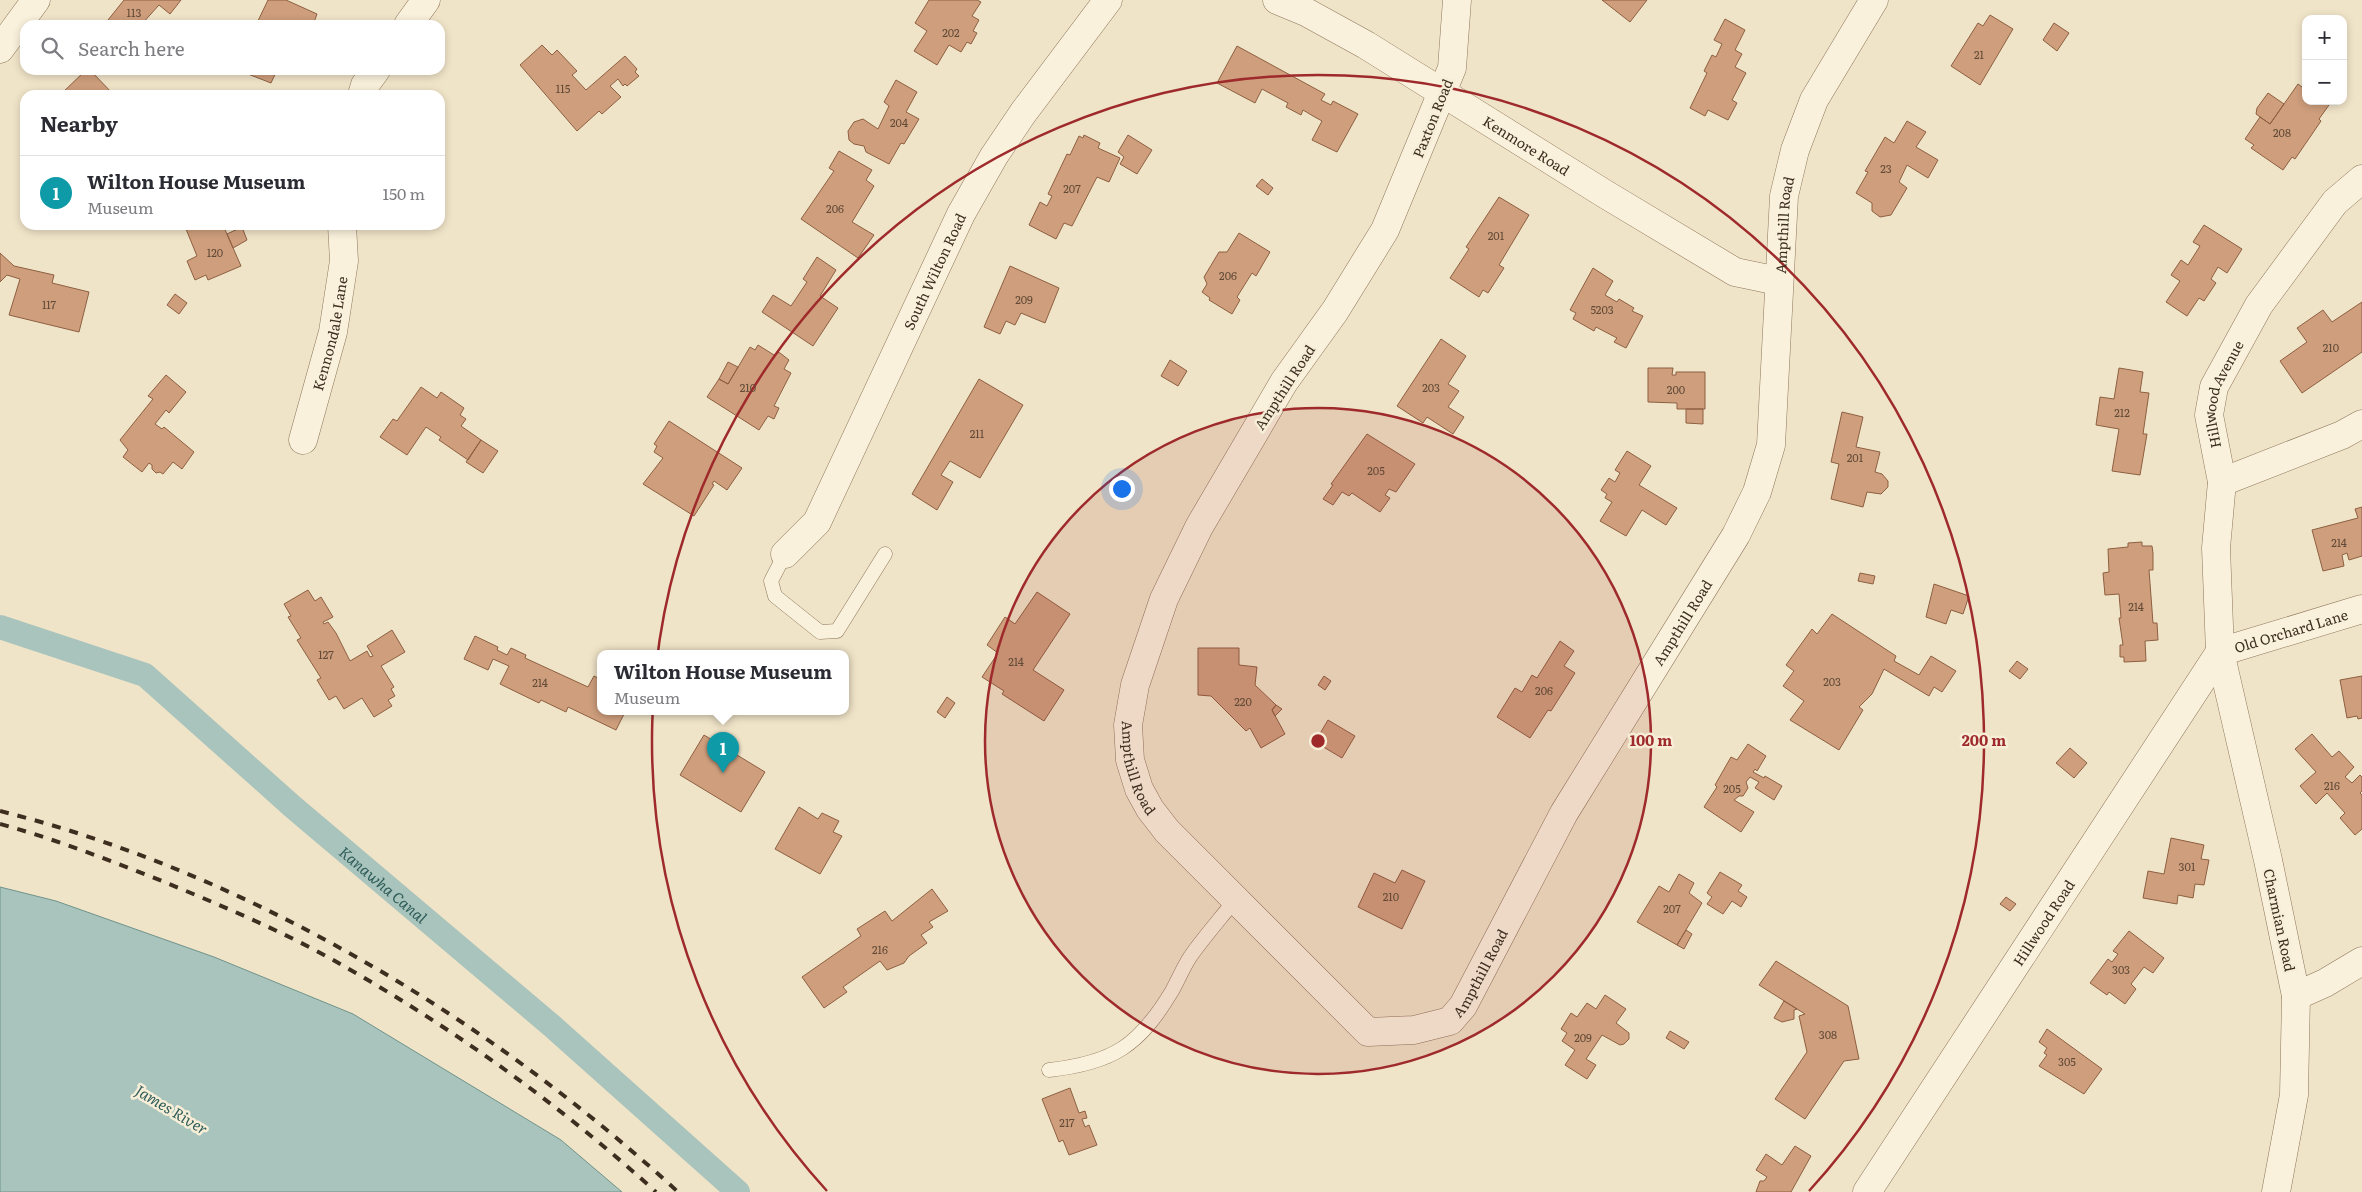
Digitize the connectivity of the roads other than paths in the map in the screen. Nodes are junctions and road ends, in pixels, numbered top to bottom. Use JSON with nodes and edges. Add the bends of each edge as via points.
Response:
{"nodes":[{"id":1,"x":36,"y":0,"type":"edge"},
{"id":2,"x":426,"y":0,"type":"edge"},
{"id":3,"x":1108,"y":0,"type":"edge"},
{"id":4,"x":1277,"y":0,"type":"edge"},
{"id":5,"x":1457,"y":0,"type":"edge"},
{"id":6,"x":1874,"y":0,"type":"edge"},
{"id":7,"x":21,"y":20,"type":"edge"},
{"id":8,"x":412,"y":20,"type":"edge"},
{"id":9,"x":20,"y":22,"type":"edge"},
{"id":10,"x":0,"y":49,"type":"edge"},
{"id":11,"x":372,"y":75,"type":"edge"},
{"id":12,"x":364,"y":90,"type":"edge"},
{"id":13,"x":1442,"y":92,"type":"junction"},
{"id":14,"x":2362,"y":180,"type":"edge"},
{"id":15,"x":342,"y":230,"type":"edge"},
{"id":16,"x":1385,"y":230,"type":"joint"},
{"id":17,"x":1778,"y":281,"type":"junction"},
{"id":18,"x":2362,"y":424,"type":"edge"},
{"id":19,"x":303,"y":440,"type":"dead end"},
{"id":20,"x":2222,"y":482,"type":"junction"},
{"id":21,"x":785,"y":554,"type":"joint"},
{"id":22,"x":885,"y":554,"type":"dead end"},
{"id":23,"x":2362,"y":609,"type":"edge"},
{"id":24,"x":2220,"y":652,"type":"junction"},
{"id":25,"x":1235,"y":900,"type":"junction"},
{"id":26,"x":2362,"y":961,"type":"edge"},
{"id":27,"x":2296,"y":996,"type":"junction"},
{"id":28,"x":1050,"y":1070,"type":"dead end"},
{"id":29,"x":1867,"y":1192,"type":"edge"},
{"id":30,"x":2276,"y":1192,"type":"edge"}],
"edges":[{"from":1,"to":7,"type":"street"},
{"from":2,"to":8,"type":"street"},
{"from":3,"to":21,"type":"street","name":"South Wilton Road","via":[[994,156],[956,223],[817,522]]},
{"from":4,"to":13,"type":"street","name":"Kenmore Road","via":[[1306,12]]},
{"from":5,"to":13,"type":"street","name":"Paxton Road","via":[[1452,68]]},
{"from":6,"to":17,"type":"street","name":"Ampthill Road","via":[[1814,100],[1795,150],[1784,196]]},
{"from":9,"to":10,"type":"street"},
{"from":11,"to":12,"type":"street"},
{"from":13,"to":16,"type":"street","name":"Paxton Road"},
{"from":13,"to":17,"type":"street","name":"Kenmore Road","via":[[1735,272]]},
{"from":14,"to":20,"type":"street","name":"Hillwood Avenue","via":[[2335,202],[2259,305],[2214,387],[2210,415]]},
{"from":15,"to":19,"type":"street","name":"Kennondale Lane","via":[[344,261],[333,332]]},
{"from":16,"to":25,"type":"street","name":"Ampthill Road","via":[[1335,311],[1284,382],[1199,527],[1164,599],[1135,685],[1128,725],[1130,760],[1140,789],[1167,831]]},
{"from":17,"to":25,"type":"street","name":"Ampthill Road","via":[[1771,445],[1757,492],[1736,535],[1564,813],[1463,1006],[1450,1021],[1414,1030],[1368,1032]]},
{"from":18,"to":20,"type":"street","via":[[2342,435]]},
{"from":20,"to":24,"type":"street","name":"Hillwood Avenue","via":[[2216,548]]},
{"from":21,"to":22,"type":"lane","via":[[771,581],[775,596],[820,632],[837,631]]},
{"from":23,"to":24,"type":"street","name":"Old Orchard Lane"},
{"from":24,"to":27,"type":"street","name":"Charmian Road"},
{"from":24,"to":29,"type":"street","name":"Hillwood Road"},
{"from":25,"to":28,"type":"lane","via":[[1190,958],[1145,1030],[1101,1061]]},
{"from":26,"to":27,"type":"street"},
{"from":27,"to":30,"type":"street","name":"Charmian Road","via":[[2294,1095]]}]}
